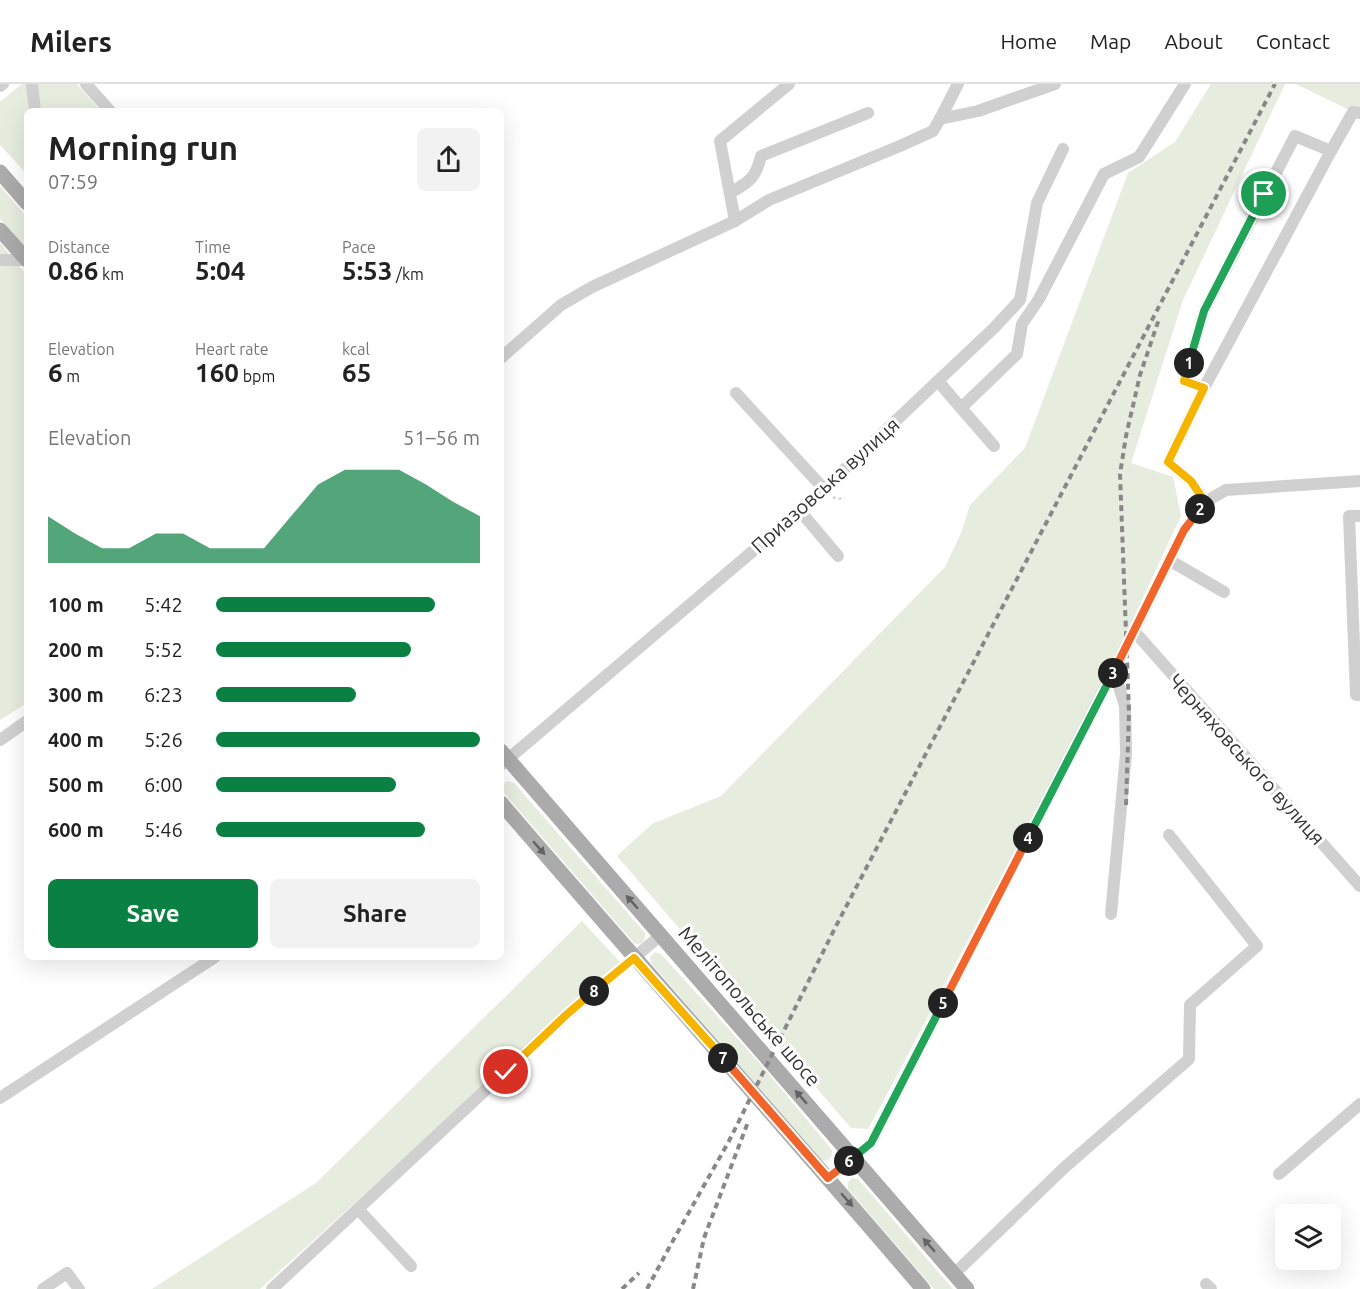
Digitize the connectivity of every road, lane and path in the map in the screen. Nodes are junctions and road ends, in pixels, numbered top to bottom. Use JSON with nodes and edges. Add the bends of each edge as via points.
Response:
{"nodes":[{"id":1,"x":32,"y":84,"type":"edge"},
{"id":2,"x":86,"y":84,"type":"edge"},
{"id":3,"x":789,"y":84,"type":"edge"},
{"id":4,"x":958,"y":84,"type":"edge"},
{"id":5,"x":1055,"y":84,"type":"edge"},
{"id":6,"x":1185,"y":84,"type":"edge"},
{"id":7,"x":35,"y":108,"type":"edge"},
{"id":8,"x":107,"y":108,"type":"edge"},
{"id":9,"x":868,"y":113,"type":"dead end"},
{"id":10,"x":1360,"y":113,"type":"edge"},
{"id":11,"x":940,"y":119,"type":"junction"},
{"id":12,"x":1063,"y":148,"type":"dead end"},
{"id":13,"x":1331,"y":151,"type":"junction"},
{"id":14,"x":0,"y":172,"type":"edge"},
{"id":15,"x":730,"y":193,"type":"junction"},
{"id":16,"x":24,"y":200,"type":"edge"},
{"id":17,"x":735,"y":221,"type":"junction"},
{"id":18,"x":0,"y":230,"type":"edge"},
{"id":19,"x":24,"y":257,"type":"edge"},
{"id":20,"x":0,"y":260,"type":"edge"},
{"id":21,"x":24,"y":260,"type":"edge"},
{"id":22,"x":504,"y":355,"type":"edge"},
{"id":23,"x":938,"y":381,"type":"junction"},
{"id":24,"x":1204,"y":388,"type":"junction"},
{"id":25,"x":736,"y":393,"type":"dead end"},
{"id":26,"x":961,"y":408,"type":"junction"},
{"id":27,"x":994,"y":446,"type":"dead end"},
{"id":28,"x":1360,"y":481,"type":"edge"},
{"id":29,"x":824,"y":489,"type":"junction"},
{"id":30,"x":1205,"y":502,"type":"junction"},
{"id":31,"x":800,"y":511,"type":"junction"},
{"id":32,"x":1360,"y":516,"type":"edge"},
{"id":33,"x":838,"y":556,"type":"dead end"},
{"id":34,"x":1169,"y":560,"type":"junction"},
{"id":35,"x":1224,"y":592,"type":"dead end"},
{"id":36,"x":1134,"y":631,"type":"junction"},
{"id":37,"x":1114,"y":670,"type":"junction"},
{"id":38,"x":1360,"y":694,"type":"edge"},
{"id":39,"x":24,"y":723,"type":"edge"},
{"id":40,"x":0,"y":740,"type":"edge"},
{"id":41,"x":504,"y":757,"type":"edge"},
{"id":42,"x":504,"y":759,"type":"edge"},
{"id":43,"x":504,"y":806,"type":"edge"},
{"id":44,"x":1169,"y":835,"type":"dead end"},
{"id":45,"x":1360,"y":886,"type":"edge"},
{"id":46,"x":1111,"y":914,"type":"dead end"},
{"id":47,"x":660,"y":935,"type":"junction"},
{"id":48,"x":634,"y":958,"type":"junction"},
{"id":49,"x":210,"y":960,"type":"edge"},
{"id":50,"x":0,"y":1098,"type":"edge"},
{"id":51,"x":1360,"y":1104,"type":"edge"},
{"id":52,"x":853,"y":1158,"type":"junction"},
{"id":53,"x":1279,"y":1174,"type":"dead end"},
{"id":54,"x":828,"y":1178,"type":"junction"},
{"id":55,"x":358,"y":1209,"type":"junction"},
{"id":56,"x":411,"y":1266,"type":"dead end"},
{"id":57,"x":954,"y":1274,"type":"junction"},
{"id":58,"x":43,"y":1289,"type":"edge"},
{"id":59,"x":79,"y":1289,"type":"edge"},
{"id":60,"x":272,"y":1289,"type":"edge"},
{"id":61,"x":923,"y":1289,"type":"edge"},
{"id":62,"x":967,"y":1289,"type":"edge"}],
"edges":[{"from":1,"to":7,"type":"street"},
{"from":2,"to":8,"type":"street"},
{"from":3,"to":15,"type":"street","via":[[720,141]]},
{"from":4,"to":11,"type":"street"},
{"from":5,"to":11,"type":"street","via":[[978,111]]},
{"from":6,"to":26,"type":"street","via":[[1139,157],[1104,174],[1022,324],[1017,354]]},
{"from":9,"to":15,"type":"street","via":[[761,156],[750,181]]},
{"from":10,"to":13,"type":"street","via":[[1353,112]]},
{"from":11,"to":17,"type":"street","via":[[933,131],[769,200]]},
{"from":12,"to":23,"type":"street","name":"Приазовська вулиця","via":[[1037,203],[1020,300]]},
{"from":13,"to":24,"type":"street"},
{"from":13,"to":24,"type":"street","via":[[1295,136],[1204,311],[1184,381]]},
{"from":14,"to":16,"type":"main road"},
{"from":15,"to":17,"type":"street"},
{"from":17,"to":22,"type":"street","via":[[561,305]]},
{"from":18,"to":19,"type":"main road"},
{"from":20,"to":21,"type":"street"},
{"from":23,"to":26,"type":"street"},
{"from":23,"to":29,"type":"street","name":"Приазовська вулиця"},
{"from":24,"to":30,"type":"street","via":[[1168,462],[1191,481]]},
{"from":25,"to":29,"type":"street"},
{"from":26,"to":27,"type":"street"},
{"from":28,"to":30,"type":"street","via":[[1226,490]]},
{"from":29,"to":31,"type":"street","name":"Приазовська вулиця"},
{"from":30,"to":34,"type":"street","via":[[1184,530]]},
{"from":31,"to":33,"type":"street"},
{"from":31,"to":41,"type":"street","name":"Приазовська вулиця"},
{"from":32,"to":38,"type":"street","via":[[1348,516],[1356,695]]},
{"from":34,"to":35,"type":"street"},
{"from":34,"to":36,"type":"street"},
{"from":36,"to":37,"type":"street"},
{"from":36,"to":45,"type":"street","name":"Черняховського вулиця"},
{"from":37,"to":46,"type":"street","via":[[1125,706],[1126,754]]},
{"from":37,"to":52,"type":"street","via":[[871,1143]]},
{"from":39,"to":40,"type":"street"},
{"from":47,"to":42,"type":"main road","name":"Мелітопольське шосе","one_way":true},
{"from":43,"to":48,"type":"main road","one_way":true},
{"from":44,"to":57,"type":"street","via":[[1257,946],[1190,1005],[1189,1059],[1065,1167]]},
{"from":47,"to":48,"type":"street"},
{"from":52,"to":47,"type":"main road","name":"Мелітопольське шосе","one_way":true},
{"from":48,"to":54,"type":"main road"},
{"from":48,"to":55,"type":"street","via":[[566,1015]]},
{"from":49,"to":50,"type":"street"},
{"from":51,"to":53,"type":"street"},
{"from":52,"to":54,"type":"street"},
{"from":57,"to":52,"type":"main road","name":"Мелітопольське шосе","one_way":true},
{"from":54,"to":61,"type":"main road","one_way":true},
{"from":55,"to":56,"type":"street"},
{"from":55,"to":60,"type":"street"},
{"from":57,"to":62,"type":"main road","name":"Мелітопольське шосе"},
{"from":58,"to":59,"type":"street","via":[[67,1273]]}]}
